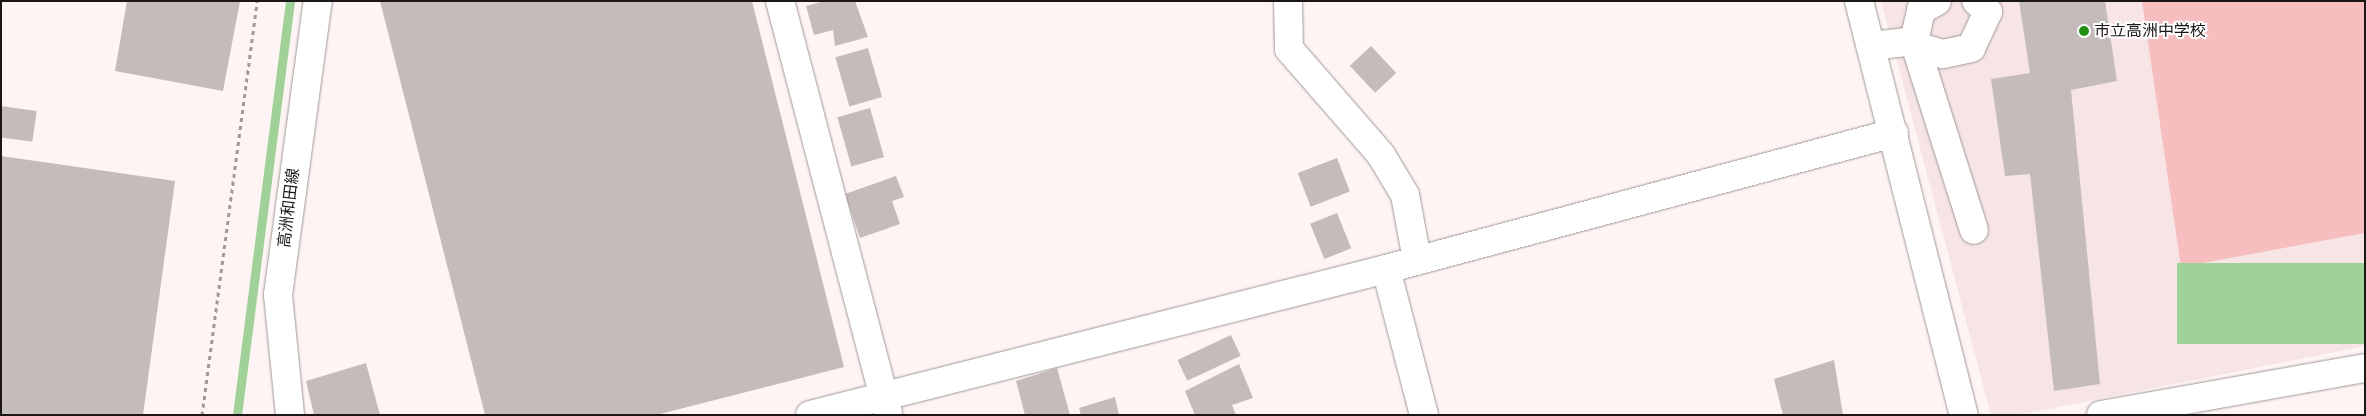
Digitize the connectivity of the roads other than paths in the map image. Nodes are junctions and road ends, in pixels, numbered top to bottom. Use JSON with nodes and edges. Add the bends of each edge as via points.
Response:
{"nodes":[{"id":1,"x":318,"y":1,"type":"edge"},
{"id":2,"x":780,"y":1,"type":"edge"},
{"id":3,"x":1288,"y":1,"type":"edge"},
{"id":4,"x":1859,"y":1,"type":"edge"},
{"id":5,"x":1938,"y":1,"type":"edge"},
{"id":6,"x":1976,"y":1,"type":"edge"},
{"id":7,"x":1915,"y":43,"type":"junction"},
{"id":8,"x":1871,"y":46,"type":"junction"},
{"id":9,"x":1894,"y":133,"type":"junction"},
{"id":10,"x":1974,"y":230,"type":"dead end"},
{"id":11,"x":1417,"y":260,"type":"junction"},
{"id":12,"x":1386,"y":269,"type":"junction"},
{"id":13,"x":2365,"y":368,"type":"edge"},
{"id":14,"x":886,"y":406,"type":"edge"},
{"id":15,"x":290,"y":415,"type":"edge"},
{"id":16,"x":810,"y":415,"type":"edge"},
{"id":17,"x":1424,"y":415,"type":"edge"},
{"id":18,"x":1964,"y":415,"type":"edge"},
{"id":19,"x":2101,"y":415,"type":"edge"}],
"edges":[{"from":1,"to":15,"type":"street","name":"高洲和田線","via":[[278,295]]},
{"from":2,"to":14,"type":"street"},
{"from":3,"to":11,"type":"street","via":[[1289,50],[1380,155],[1405,195]]},
{"from":4,"to":8,"type":"street"},
{"from":5,"to":7,"type":"street","via":[[1921,10]]},
{"from":6,"to":7,"type":"street","via":[[1988,12],[1971,48],[1943,54]]},
{"from":7,"to":8,"type":"street"},
{"from":7,"to":10,"type":"street"},
{"from":8,"to":9,"type":"street"},
{"from":9,"to":11,"type":"street"},
{"from":9,"to":18,"type":"street"},
{"from":11,"to":12,"type":"street"},
{"from":12,"to":14,"type":"street"},
{"from":12,"to":17,"type":"street"},
{"from":13,"to":19,"type":"street"},
{"from":14,"to":16,"type":"street"}]}
